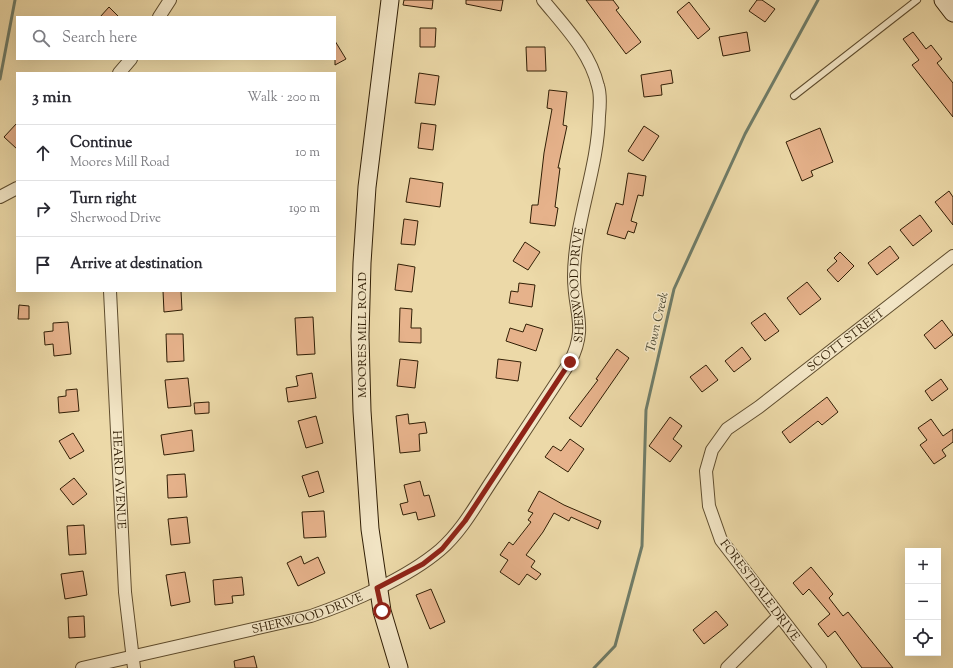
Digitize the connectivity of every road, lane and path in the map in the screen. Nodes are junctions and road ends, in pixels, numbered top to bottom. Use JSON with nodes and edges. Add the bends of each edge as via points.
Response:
{"nodes":[{"id":1,"x":170,"y":0,"type":"edge"},
{"id":2,"x":390,"y":0,"type":"edge"},
{"id":3,"x":543,"y":0,"type":"edge"},
{"id":4,"x":917,"y":0,"type":"edge"},
{"id":5,"x":943,"y":0,"type":"edge"},
{"id":6,"x":953,"y":13,"type":"edge"},
{"id":7,"x":160,"y":16,"type":"edge"},
{"id":8,"x":130,"y":60,"type":"edge"},
{"id":9,"x":120,"y":72,"type":"edge"},
{"id":10,"x":794,"y":96,"type":"dead end"},
{"id":11,"x":16,"y":189,"type":"edge"},
{"id":12,"x":0,"y":197,"type":"edge"},
{"id":13,"x":953,"y":256,"type":"edge"},
{"id":14,"x":110,"y":292,"type":"edge"},
{"id":15,"x":736,"y":421,"type":"joint"},
{"id":16,"x":377,"y":588,"type":"junction"},
{"id":17,"x":779,"y":616,"type":"junction"},
{"id":18,"x":133,"y":662,"type":"edge"},
{"id":19,"x":82,"y":668,"type":"edge"},
{"id":20,"x":399,"y":668,"type":"edge"},
{"id":21,"x":727,"y":668,"type":"edge"},
{"id":22,"x":820,"y":668,"type":"edge"}],
"edges":[{"from":1,"to":7,"type":"street"},
{"from":2,"to":16,"type":"street","name":"MOORES MILL ROAD","via":[[367,187],[360,336],[370,529]]},
{"from":3,"to":16,"type":"street","name":"SHERWOOD DRIVE","via":[[578,43],[591,64],[600,99],[599,130],[576,253],[574,278],[580,327],[575,351],[465,521],[442,549],[423,564]]},
{"from":4,"to":10,"type":"lane"},
{"from":5,"to":6,"type":"street"},
{"from":8,"to":9,"type":"street"},
{"from":11,"to":12,"type":"street"},
{"from":13,"to":15,"type":"street","name":"SCOTT STREET","via":[[759,407]]},
{"from":14,"to":18,"type":"street","name":"HEARD AVENUE","via":[[125,592]]},
{"from":15,"to":17,"type":"street","name":"FORESTDALE DRIVE","via":[[727,429],[708,460],[706,483],[709,506],[721,540]]},
{"from":16,"to":18,"type":"street","name":"SHERWOOD DRIVE","via":[[311,616]]},
{"from":16,"to":20,"type":"street","name":"MOORES MILL ROAD"},
{"from":17,"to":21,"type":"street"},
{"from":17,"to":22,"type":"street","name":"FORESTDALE DRIVE"},
{"from":18,"to":19,"type":"street","name":"SHERWOOD DRIVE"}]}
